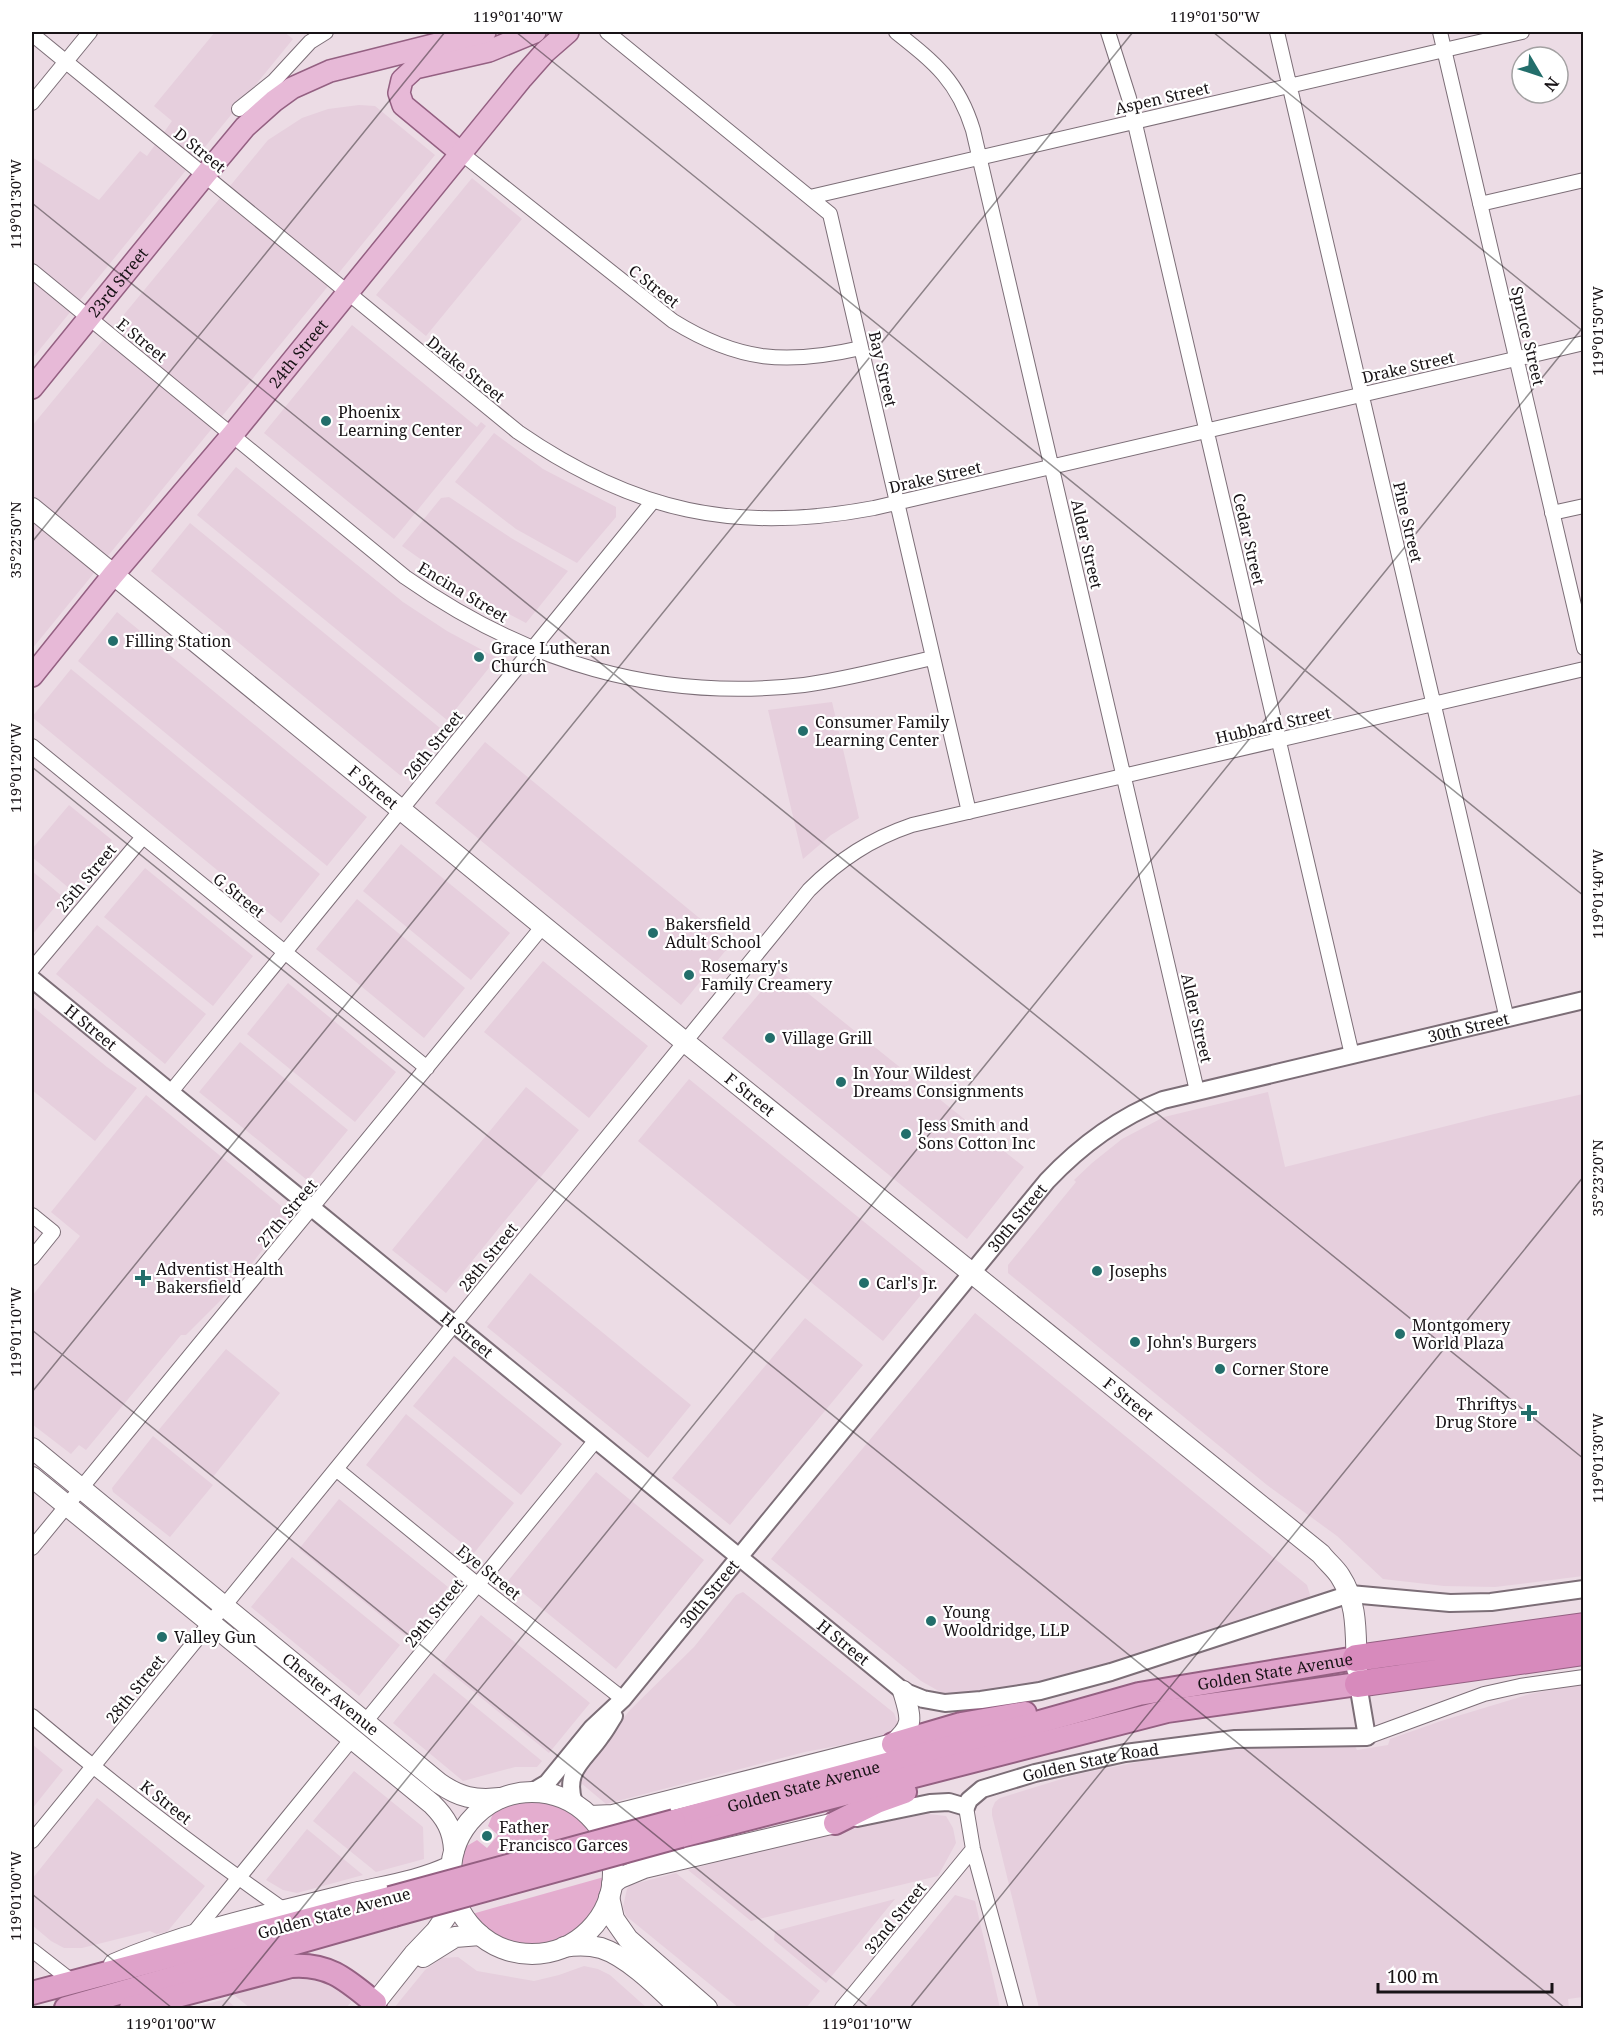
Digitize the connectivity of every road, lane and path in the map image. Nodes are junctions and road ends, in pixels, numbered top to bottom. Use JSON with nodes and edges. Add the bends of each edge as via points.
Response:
{"nodes":[{"id":1,"x":90,"y":32,"type":"edge"},
{"id":2,"x":324,"y":32,"type":"edge"},
{"id":3,"x":485,"y":32,"type":"edge"},
{"id":4,"x":535,"y":32,"type":"edge"},
{"id":5,"x":567,"y":32,"type":"edge"},
{"id":6,"x":607,"y":32,"type":"edge"},
{"id":7,"x":896,"y":32,"type":"edge"},
{"id":8,"x":1108,"y":32,"type":"edge"},
{"id":9,"x":1277,"y":32,"type":"edge"},
{"id":10,"x":1440,"y":32,"type":"edge"},
{"id":11,"x":1522,"y":32,"type":"edge"},
{"id":12,"x":32,"y":34,"type":"edge"},
{"id":13,"x":1444,"y":50,"type":"junction"},
{"id":14,"x":65,"y":62,"type":"junction"},
{"id":15,"x":1290,"y":86,"type":"junction"},
{"id":16,"x":32,"y":103,"type":"edge"},
{"id":17,"x":239,"y":109,"type":"dead end"},
{"id":18,"x":1135,"y":122,"type":"junction"},
{"id":19,"x":461,"y":153,"type":"junction"},
{"id":20,"x":980,"y":158,"type":"junction"},
{"id":21,"x":205,"y":175,"type":"junction"},
{"id":22,"x":1584,"y":180,"type":"edge"},
{"id":23,"x":810,"y":197,"type":"junction"},
{"id":24,"x":1480,"y":204,"type":"junction"},
{"id":25,"x":32,"y":271,"type":"edge"},
{"id":26,"x":347,"y":293,"type":"junction"},
{"id":27,"x":89,"y":318,"type":"junction"},
{"id":28,"x":1584,"y":343,"type":"edge"},
{"id":29,"x":861,"y":348,"type":"junction"},
{"id":30,"x":1516,"y":359,"type":"junction"},
{"id":31,"x":32,"y":388,"type":"edge"},
{"id":32,"x":1361,"y":395,"type":"junction"},
{"id":33,"x":1207,"y":431,"type":"junction"},
{"id":34,"x":232,"y":435,"type":"junction"},
{"id":35,"x":1052,"y":467,"type":"junction"},
{"id":36,"x":653,"y":501,"type":"junction"},
{"id":37,"x":897,"y":503,"type":"junction"},
{"id":38,"x":1584,"y":506,"type":"edge"},
{"id":39,"x":32,"y":508,"type":"edge"},
{"id":40,"x":1552,"y":513,"type":"junction"},
{"id":41,"x":113,"y":575,"type":"junction"},
{"id":42,"x":1584,"y":648,"type":"edge"},
{"id":43,"x":533,"y":649,"type":"junction"},
{"id":44,"x":933,"y":657,"type":"junction"},
{"id":45,"x":1584,"y":669,"type":"edge"},
{"id":46,"x":32,"y":676,"type":"edge"},
{"id":47,"x":1433,"y":704,"type":"junction"},
{"id":48,"x":1279,"y":740,"type":"junction"},
{"id":49,"x":32,"y":746,"type":"edge"},
{"id":50,"x":1124,"y":776,"type":"junction"},
{"id":51,"x":401,"y":810,"type":"junction"},
{"id":52,"x":969,"y":812,"type":"junction"},
{"id":53,"x":143,"y":837,"type":"junction"},
{"id":54,"x":543,"y":926,"type":"junction"},
{"id":55,"x":284,"y":953,"type":"junction"},
{"id":56,"x":32,"y":969,"type":"edge"},
{"id":57,"x":32,"y":979,"type":"edge"},
{"id":58,"x":1584,"y":1000,"type":"edge"},
{"id":59,"x":1507,"y":1019,"type":"junction"},
{"id":60,"x":685,"y":1042,"type":"junction"},
{"id":61,"x":1352,"y":1055,"type":"junction"},
{"id":62,"x":427,"y":1068,"type":"junction"},
{"id":63,"x":1197,"y":1091,"type":"junction"},
{"id":64,"x":170,"y":1093,"type":"junction"},
{"id":65,"x":312,"y":1209,"type":"junction"},
{"id":66,"x":32,"y":1215,"type":"edge"},
{"id":67,"x":32,"y":1258,"type":"edge"},
{"id":68,"x":972,"y":1272,"type":"junction"},
{"id":69,"x":454,"y":1324,"type":"junction"},
{"id":70,"x":596,"y":1440,"type":"junction"},
{"id":71,"x":32,"y":1449,"type":"edge"},
{"id":72,"x":336,"y":1469,"type":"junction"},
{"id":73,"x":32,"y":1477,"type":"edge"},
{"id":74,"x":80,"y":1488,"type":"junction"},
{"id":75,"x":66,"y":1506,"type":"junction"},
{"id":76,"x":32,"y":1548,"type":"edge"},
{"id":77,"x":739,"y":1557,"type":"junction"},
{"id":78,"x":478,"y":1585,"type":"junction"},
{"id":79,"x":1584,"y":1589,"type":"edge"},
{"id":80,"x":1350,"y":1594,"type":"junction"},
{"id":81,"x":224,"y":1606,"type":"junction"},
{"id":82,"x":210,"y":1623,"type":"junction"},
{"id":83,"x":1584,"y":1626,"type":"edge"},
{"id":84,"x":1584,"y":1652,"type":"edge"},
{"id":85,"x":1356,"y":1658,"type":"junction"},
{"id":86,"x":1584,"y":1677,"type":"edge"},
{"id":87,"x":1358,"y":1684,"type":"junction"},
{"id":88,"x":903,"y":1691,"type":"junction"},
{"id":89,"x":1138,"y":1694,"type":"junction"},
{"id":90,"x":623,"y":1699,"type":"junction"},
{"id":91,"x":32,"y":1716,"type":"edge"},
{"id":92,"x":365,"y":1722,"type":"junction"},
{"id":93,"x":1368,"y":1737,"type":"junction"},
{"id":94,"x":351,"y":1740,"type":"junction"},
{"id":95,"x":893,"y":1744,"type":"junction"},
{"id":96,"x":1029,"y":1748,"type":"junction"},
{"id":97,"x":93,"y":1767,"type":"junction"},
{"id":98,"x":532,"y":1791,"type":"junction"},
{"id":99,"x":500,"y":1798,"type":"junction"},
{"id":100,"x":574,"y":1803,"type":"junction"},
{"id":101,"x":966,"y":1808,"type":"junction"},
{"id":102,"x":590,"y":1816,"type":"junction"},
{"id":103,"x":835,"y":1823,"type":"junction"},
{"id":104,"x":678,"y":1829,"type":"junction"},
{"id":105,"x":32,"y":1842,"type":"edge"},
{"id":106,"x":974,"y":1849,"type":"junction"},
{"id":107,"x":452,"y":1858,"type":"junction"},
{"id":108,"x":238,"y":1878,"type":"junction"},
{"id":109,"x":611,"y":1891,"type":"junction"},
{"id":110,"x":456,"y":1902,"type":"junction"},
{"id":111,"x":392,"y":1906,"type":"junction"},
{"id":112,"x":284,"y":1910,"type":"junction"},
{"id":113,"x":480,"y":1935,"type":"junction"},
{"id":114,"x":190,"y":1937,"type":"junction"},
{"id":115,"x":564,"y":1947,"type":"junction"},
{"id":116,"x":32,"y":1950,"type":"edge"},
{"id":117,"x":399,"y":1975,"type":"junction"},
{"id":118,"x":74,"y":1982,"type":"junction"},
{"id":119,"x":32,"y":1993,"type":"edge"},
{"id":120,"x":373,"y":2006,"type":"edge"},
{"id":121,"x":66,"y":2008,"type":"edge"},
{"id":122,"x":131,"y":2008,"type":"edge"},
{"id":123,"x":680,"y":2008,"type":"edge"},
{"id":124,"x":707,"y":2008,"type":"edge"},
{"id":125,"x":842,"y":2008,"type":"edge"},
{"id":126,"x":1016,"y":2008,"type":"edge"}],
"edges":[{"from":1,"to":14,"type":"street"},
{"from":2,"to":17,"type":"street"},
{"from":3,"to":21,"type":"main road","via":[[360,62],[292,88],[256,117]]},
{"from":4,"to":19,"type":"main road","via":[[489,51],[415,68],[402,80],[399,93],[403,105]]},
{"from":5,"to":19,"type":"main road","name":"24th Street","via":[[545,52]]},
{"from":6,"to":23,"type":"street","name":"Bay Street"},
{"from":7,"to":20,"type":"street","name":"Alder Street","via":[[932,61],[958,93],[968,113]]},
{"from":8,"to":18,"type":"street","name":"Cedar Street"},
{"from":9,"to":15,"type":"street","name":"Pine Street"},
{"from":10,"to":13,"type":"street","name":"Spruce Street"},
{"from":11,"to":13,"type":"street","name":"Aspen Street"},
{"from":12,"to":14,"type":"street","name":"D Street"},
{"from":13,"to":15,"type":"street","name":"Aspen Street"},
{"from":13,"to":24,"type":"street","name":"Spruce Street"},
{"from":14,"to":16,"type":"street"},
{"from":14,"to":21,"type":"street","name":"D Street"},
{"from":15,"to":18,"type":"street","name":"Aspen Street"},
{"from":15,"to":32,"type":"street","name":"Pine Street"},
{"from":18,"to":20,"type":"street","name":"Aspen Street"},
{"from":18,"to":33,"type":"street","name":"Cedar Street"},
{"from":19,"to":26,"type":"main road","name":"24th Street"},
{"from":19,"to":29,"type":"street","name":"C Street","via":[[694,335],[741,353],[783,359],[819,357]]},
{"from":20,"to":23,"type":"street","name":"Aspen Street"},
{"from":20,"to":35,"type":"street","name":"Alder Street"},
{"from":21,"to":26,"type":"street","name":"D Street"},
{"from":21,"to":27,"type":"main road","name":"23rd Street"},
{"from":22,"to":24,"type":"street"},
{"from":23,"to":29,"type":"street","name":"Bay Street","via":[[830,214]]},
{"from":24,"to":30,"type":"street","name":"Spruce Street"},
{"from":25,"to":27,"type":"street","name":"E Street"},
{"from":26,"to":34,"type":"main road","name":"24th Street"},
{"from":26,"to":36,"type":"street","name":"Drake Street","via":[[518,432],[581,472]]},
{"from":27,"to":31,"type":"main road","name":"23rd Street"},
{"from":27,"to":34,"type":"street","name":"E Street"},
{"from":28,"to":30,"type":"street","name":"Drake Street"},
{"from":29,"to":37,"type":"street","name":"Bay Street"},
{"from":30,"to":32,"type":"street","name":"Drake Street"},
{"from":30,"to":40,"type":"street","name":"Spruce Street"},
{"from":32,"to":33,"type":"street","name":"Drake Street"},
{"from":32,"to":47,"type":"street","name":"Pine Street"},
{"from":33,"to":35,"type":"street","name":"Drake Street"},
{"from":33,"to":48,"type":"street","name":"Cedar Street"},
{"from":34,"to":41,"type":"main road","name":"24th Street"},
{"from":34,"to":43,"type":"street","name":"Encina Street","via":[[413,582],[469,619]]},
{"from":35,"to":37,"type":"street","name":"Drake Street"},
{"from":35,"to":50,"type":"street","name":"Alder Street"},
{"from":36,"to":37,"type":"street","name":"Drake Street","via":[[717,515],[777,519],[836,515]]},
{"from":36,"to":43,"type":"street","name":"26th Street"},
{"from":37,"to":44,"type":"street","name":"Bay Street"},
{"from":38,"to":40,"type":"street"},
{"from":39,"to":41,"type":"main road","name":"F Street"},
{"from":40,"to":42,"type":"street","name":"Spruce Street"},
{"from":41,"to":46,"type":"main road","name":"24th Street"},
{"from":41,"to":51,"type":"main road","name":"F Street"},
{"from":43,"to":44,"type":"street","name":"Encina Street","via":[[615,675],[728,688],[805,684]]},
{"from":43,"to":51,"type":"street","name":"26th Street"},
{"from":44,"to":52,"type":"street","name":"Bay Street"},
{"from":45,"to":47,"type":"street","name":"Hubbard Street"},
{"from":47,"to":48,"type":"street","name":"Hubbard Street"},
{"from":47,"to":59,"type":"street","name":"Pine Street"},
{"from":48,"to":50,"type":"street","name":"Hubbard Street"},
{"from":48,"to":61,"type":"street","name":"Cedar Street"},
{"from":49,"to":53,"type":"street","name":"G Street"},
{"from":50,"to":52,"type":"street","name":"Hubbard Street"},
{"from":50,"to":63,"type":"street","name":"Alder Street"},
{"from":51,"to":54,"type":"main road","name":"F Street"},
{"from":51,"to":55,"type":"street","name":"26th Street"},
{"from":52,"to":60,"type":"street","name":"28th Street","via":[[891,832],[830,870],[809,890]]},
{"from":53,"to":55,"type":"street","name":"G Street"},
{"from":53,"to":56,"type":"street","name":"25th Street"},
{"from":54,"to":60,"type":"main road","name":"F Street"},
{"from":54,"to":62,"type":"street","name":"27th Street"},
{"from":55,"to":62,"type":"street","name":"G Street"},
{"from":55,"to":64,"type":"street","name":"26th Street"},
{"from":57,"to":64,"type":"street","name":"H Street"},
{"from":58,"to":59,"type":"street","name":"30th Street"},
{"from":59,"to":61,"type":"street","name":"30th Street"},
{"from":60,"to":68,"type":"main road","name":"F Street"},
{"from":60,"to":69,"type":"street","name":"28th Street"},
{"from":61,"to":63,"type":"street","name":"30th Street"},
{"from":62,"to":65,"type":"street","name":"27th Street"},
{"from":63,"to":68,"type":"street","name":"30th Street","via":[[1141,1108],[1093,1138],[1047,1181]]},
{"from":64,"to":65,"type":"street","name":"H Street"},
{"from":65,"to":69,"type":"street","name":"H Street"},
{"from":65,"to":74,"type":"street","name":"27th Street"},
{"from":66,"to":67,"type":"street","via":[[53,1232]]},
{"from":68,"to":77,"type":"street","name":"30th Street"},
{"from":68,"to":80,"type":"main road","name":"F Street","via":[[1321,1554]]},
{"from":69,"to":70,"type":"street","name":"H Street"},
{"from":69,"to":72,"type":"street","name":"28th Street"},
{"from":70,"to":77,"type":"street","name":"H Street"},
{"from":70,"to":78,"type":"street","name":"29th Street"},
{"from":71,"to":74,"type":"main road","name":"Chester Avenue"},
{"from":72,"to":78,"type":"street","name":"Eye Street"},
{"from":72,"to":81,"type":"street","name":"28th Street"},
{"from":73,"to":75,"type":"main road","name":"Chester Avenue"},
{"from":74,"to":75,"type":"street","name":"27th Street"},
{"from":74,"to":81,"type":"main road","name":"Chester Avenue"},
{"from":75,"to":76,"type":"street","name":"27th Street"},
{"from":75,"to":82,"type":"main road","name":"Chester Avenue"},
{"from":77,"to":88,"type":"street","name":"H Street"},
{"from":77,"to":90,"type":"street","name":"30th Street"},
{"from":78,"to":90,"type":"street","name":"Eye Street"},
{"from":78,"to":92,"type":"street","name":"29th Street"},
{"from":79,"to":80,"type":"street","via":[[1491,1602]]},
{"from":80,"to":85,"type":"main road","name":"F Street"},
{"from":80,"to":88,"type":"street","via":[[1111,1672],[1040,1691],[945,1703]]},
{"from":81,"to":82,"type":"street","name":"28th Street"},
{"from":81,"to":92,"type":"main road","name":"Chester Avenue"},
{"from":82,"to":94,"type":"main road","name":"Chester Avenue"},
{"from":82,"to":97,"type":"street","name":"28th Street"},
{"from":83,"to":85,"type":"highway","name":"Golden State Avenue"},
{"from":84,"to":87,"type":"highway","name":"Golden State Avenue"},
{"from":85,"to":87,"type":"main road","name":"F Street"},
{"from":85,"to":89,"type":"highway","name":"Golden State Avenue"},
{"from":86,"to":93,"type":"street","name":"Golden State Road","via":[[1484,1694]]},
{"from":87,"to":93,"type":"street","name":"F Street"},
{"from":87,"to":96,"type":"highway","name":"Golden State Avenue","via":[[1167,1711]]},
{"from":88,"to":95,"type":"main road","via":[[909,1724],[906,1733]]},
{"from":89,"to":95,"type":"highway","via":[[961,1724]]},
{"from":89,"to":104,"type":"highway","name":"Golden State Avenue"},
{"from":90,"to":98,"type":"street","name":"30th Street","via":[[592,1728],[547,1783]]},
{"from":90,"to":100,"type":"street","name":"30th Street","via":[[602,1736],[572,1775],[570,1792]]},
{"from":91,"to":97,"type":"street","name":"K Street"},
{"from":92,"to":99,"type":"main road","name":"Chester Avenue","via":[[454,1793],[483,1800]]},
{"from":93,"to":101,"type":"street","name":"Golden State Road","via":[[1235,1739],[1125,1753],[982,1789]]},
{"from":94,"to":107,"type":"main road","name":"Chester Avenue","via":[[441,1813],[451,1829]]},
{"from":94,"to":108,"type":"street"},
{"from":95,"to":102,"type":"main road","via":[[613,1815]]},
{"from":96,"to":103,"type":"highway","via":[[877,1802]]},
{"from":96,"to":104,"type":"highway","name":"Golden State Avenue"},
{"from":97,"to":105,"type":"street","name":"28th Street"},
{"from":97,"to":108,"type":"street","name":"K Street"},
{"from":98,"to":99,"type":"main road"},
{"from":98,"to":100,"type":"main road","via":[[554,1794]]},
{"from":99,"to":107,"type":"main road","via":[[466,1824]]},
{"from":100,"to":102,"type":"main road"},
{"from":101,"to":103,"type":"street","via":[[949,1802],[930,1803]]},
{"from":101,"to":106,"type":"street"},
{"from":102,"to":109,"type":"main road","via":[[611,1855]]},
{"from":103,"to":109,"type":"main road","via":[[644,1868],[629,1873]]},
{"from":104,"to":111,"type":"highway","name":"Golden State Avenue","bridge":true},
{"from":106,"to":125,"type":"street","name":"32nd Street"},
{"from":106,"to":126,"type":"street"},
{"from":107,"to":110,"type":"main road"},
{"from":107,"to":112,"type":"main road","via":[[418,1879]]},
{"from":108,"to":112,"type":"street","name":"K Street"},
{"from":108,"to":114,"type":"street"},
{"from":109,"to":115,"type":"main road","via":[[592,1927]]},
{"from":109,"to":124,"type":"main road","via":[[614,1919],[628,1939]]},
{"from":110,"to":113,"type":"main road"},
{"from":110,"to":117,"type":"main road"},
{"from":111,"to":118,"type":"highway","name":"Golden State Avenue"},
{"from":111,"to":121,"type":"highway","name":"Golden State Avenue"},
{"from":112,"to":114,"type":"main road"},
{"from":113,"to":115,"type":"main road","via":[[524,1954]]},
{"from":113,"to":117,"type":"main road","via":[[450,1939]]},
{"from":114,"to":118,"type":"main road","via":[[154,1947]]},
{"from":115,"to":123,"type":"main road","via":[[586,1946],[613,1953]]},
{"from":116,"to":118,"type":"street"},
{"from":117,"to":120,"type":"main road"},
{"from":118,"to":119,"type":"highway","name":"Golden State Avenue"},
{"from":120,"to":122,"type":"highway","via":[[334,1972],[306,1965]]}]}
